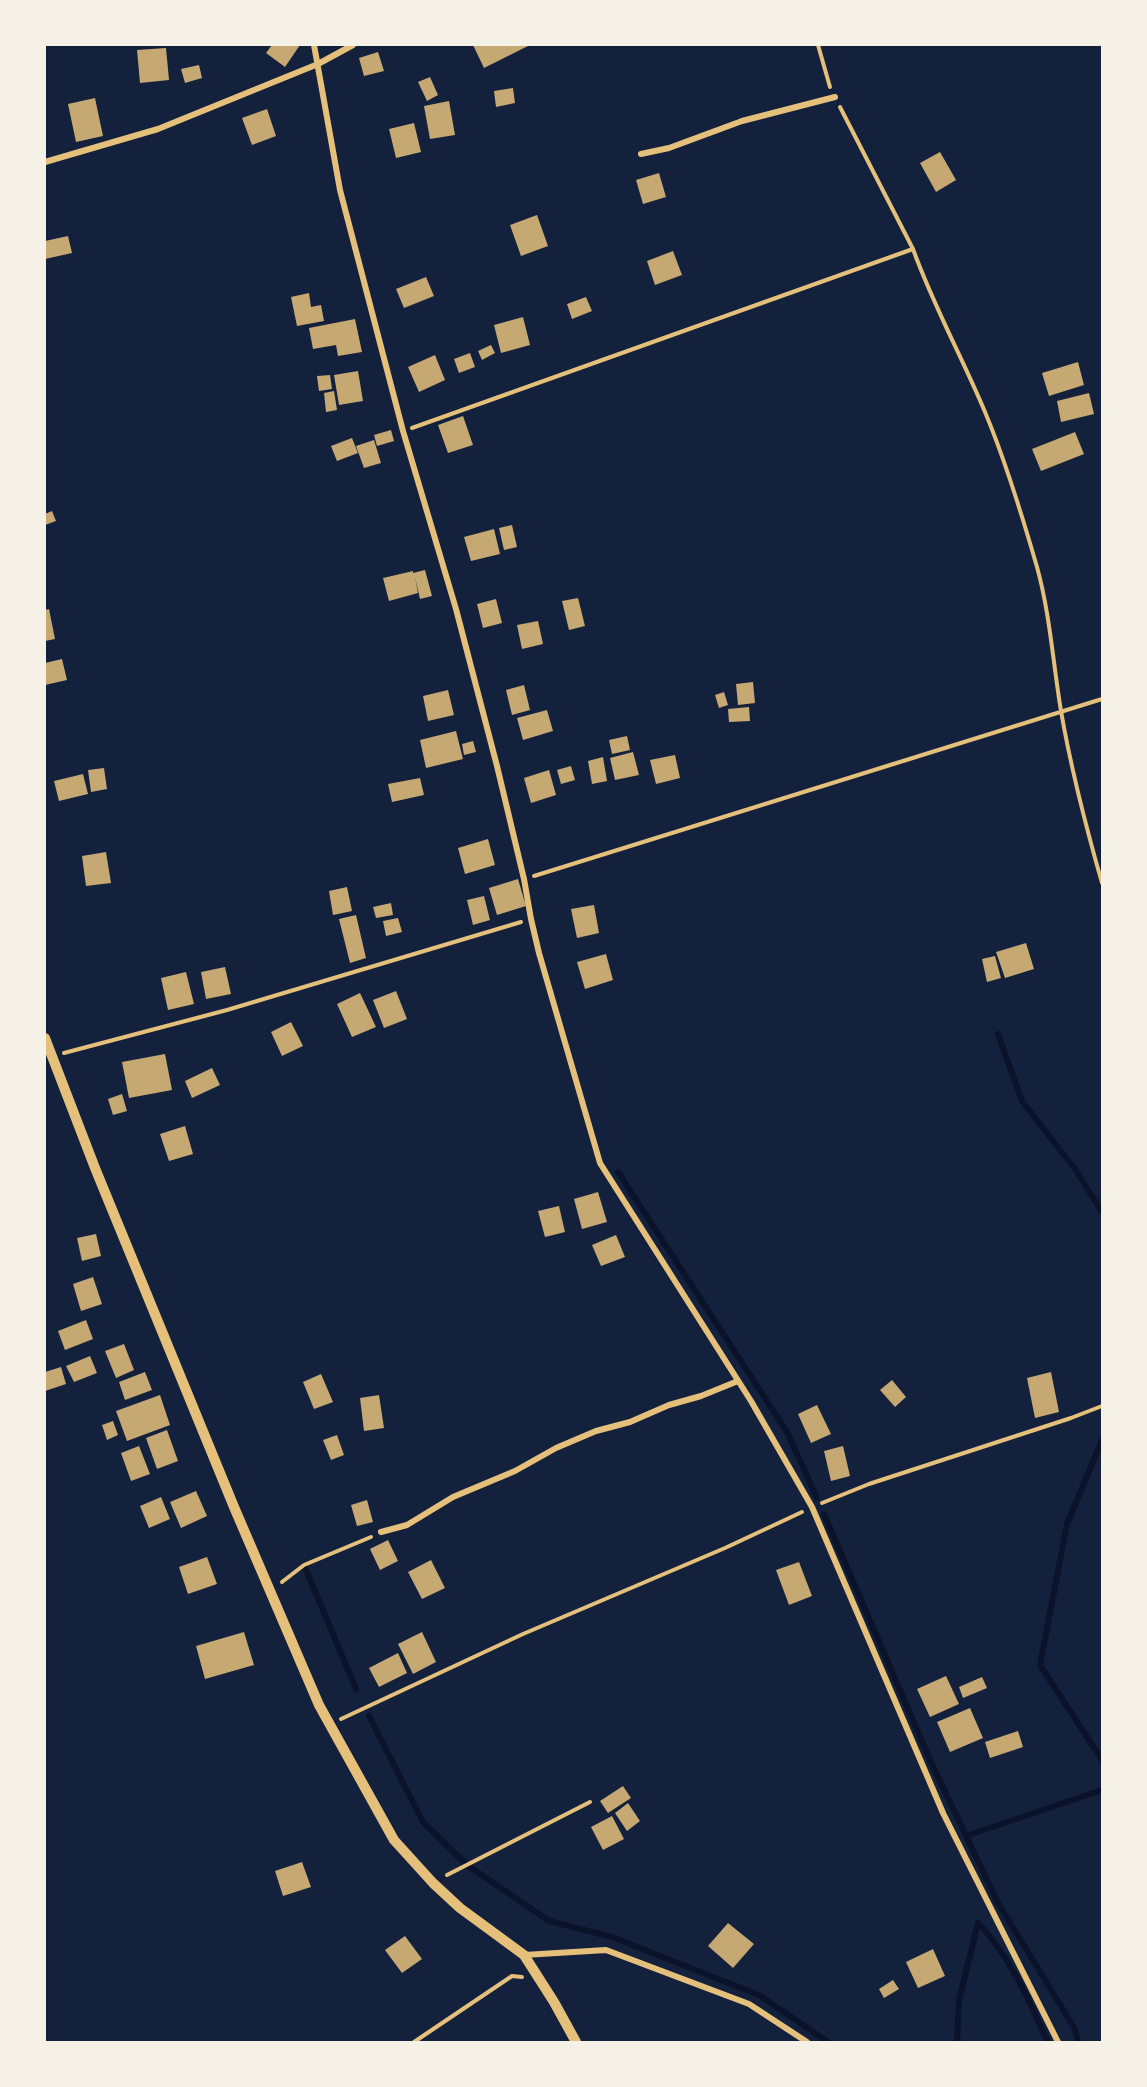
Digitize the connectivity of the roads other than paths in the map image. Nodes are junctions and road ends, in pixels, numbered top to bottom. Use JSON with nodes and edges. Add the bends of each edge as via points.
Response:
{"nodes":[{"id":1,"x":314,"y":45,"type":"edge"},
{"id":2,"x":353,"y":45,"type":"edge"},
{"id":3,"x":318,"y":64,"type":"junction"},
{"id":4,"x":835,"y":97,"type":"road end"},
{"id":5,"x":641,"y":154,"type":"dead end"},
{"id":6,"x":45,"y":162,"type":"edge"},
{"id":7,"x":45,"y":1038,"type":"edge"},
{"id":8,"x":738,"y":1381,"type":"junction"},
{"id":9,"x":381,"y":1532,"type":"road end"},
{"id":10,"x":524,"y":1955,"type":"junction"},
{"id":11,"x":576,"y":2042,"type":"edge"},
{"id":12,"x":807,"y":2042,"type":"edge"},
{"id":13,"x":1058,"y":2042,"type":"edge"}],
"edges":[{"from":1,"to":3,"type":"street"},
{"from":2,"to":3,"type":"street"},
{"from":3,"to":6,"type":"street","via":[[158,129]]},
{"from":3,"to":8,"type":"street","via":[[340,190],[403,432],[456,609],[531,919],[600,1163]]},
{"from":4,"to":5,"type":"street","via":[[742,121]]},
{"from":7,"to":10,"type":"street","via":[[270,1592],[330,1724],[394,1840],[460,1908]]},
{"from":8,"to":9,"type":"street","via":[[596,1431],[453,1497],[407,1524]]},
{"from":8,"to":13,"type":"street","via":[[812,1507],[943,1813]]},
{"from":10,"to":11,"type":"street"},
{"from":10,"to":12,"type":"street","via":[[606,1950],[749,2004]]}]}
